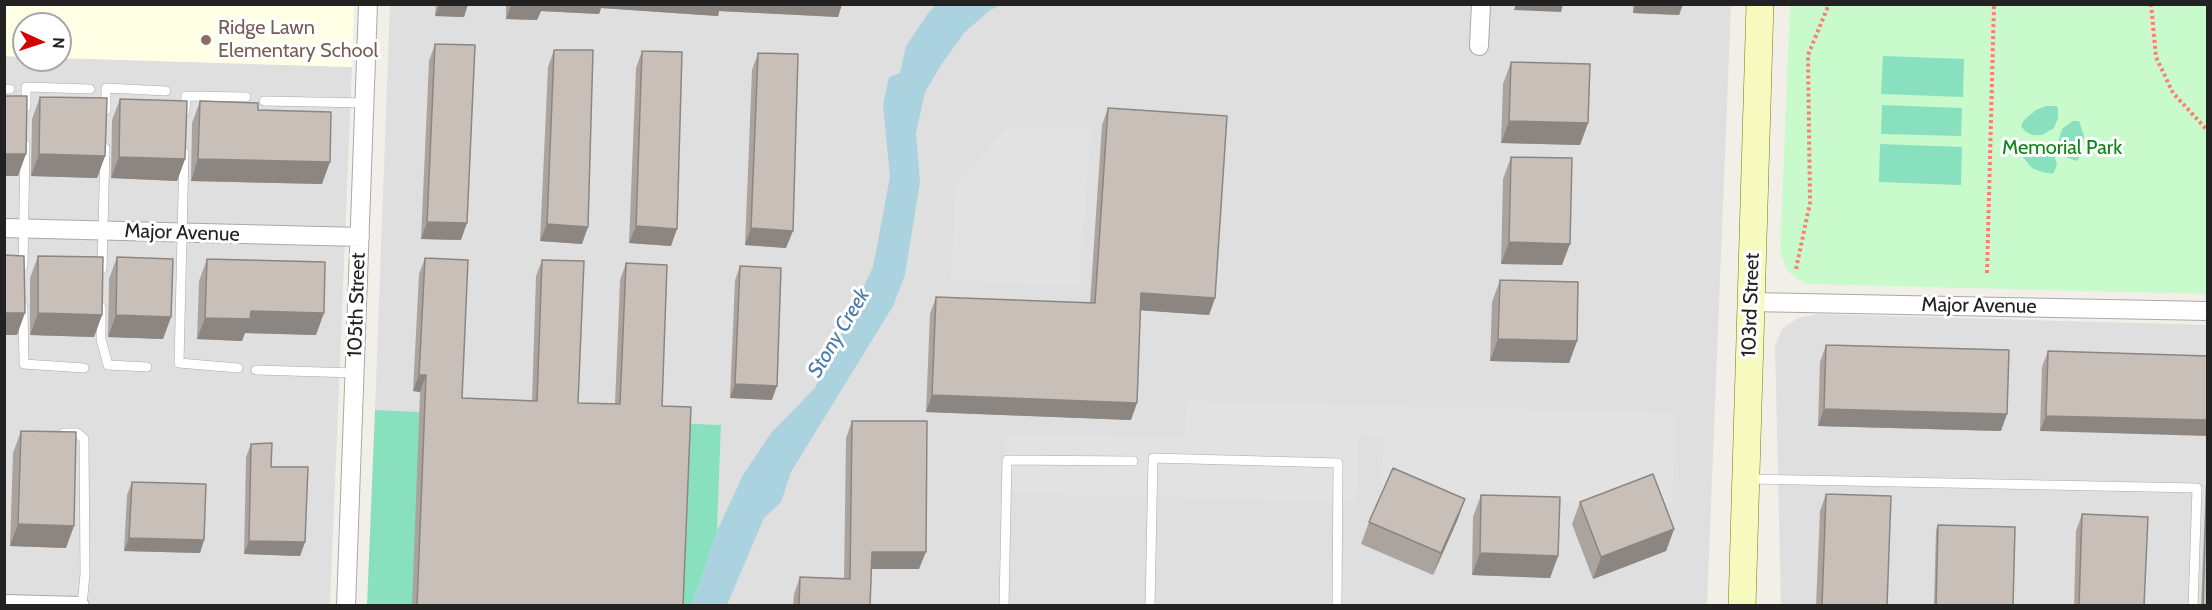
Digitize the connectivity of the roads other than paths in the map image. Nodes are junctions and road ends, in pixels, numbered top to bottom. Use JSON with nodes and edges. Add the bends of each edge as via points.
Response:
{"nodes":[{"id":1,"x":368,"y":4,"type":"edge"},
{"id":2,"x":1481,"y":4,"type":"edge"},
{"id":3,"x":1760,"y":4,"type":"edge"},
{"id":4,"x":1479,"y":46,"type":"dead end"},
{"id":5,"x":90,"y":89,"type":"dead end"},
{"id":6,"x":166,"y":91,"type":"dead end"},
{"id":7,"x":246,"y":97,"type":"dead end"},
{"id":8,"x":264,"y":100,"type":"dead end"},
{"id":9,"x":364,"y":103,"type":"junction"},
{"id":10,"x":185,"y":119,"type":"edge"},
{"id":11,"x":25,"y":123,"type":"edge"},
{"id":12,"x":105,"y":123,"type":"edge"},
{"id":13,"x":25,"y":134,"type":"edge"},
{"id":14,"x":105,"y":135,"type":"edge"},
{"id":15,"x":184,"y":142,"type":"edge"},
{"id":16,"x":4,"y":228,"type":"edge"},
{"id":17,"x":24,"y":229,"type":"junction"},
{"id":18,"x":103,"y":231,"type":"junction"},
{"id":19,"x":182,"y":233,"type":"junction"},
{"id":20,"x":360,"y":237,"type":"junction"},
{"id":21,"x":102,"y":274,"type":"edge"},
{"id":22,"x":23,"y":280,"type":"edge"},
{"id":23,"x":102,"y":296,"type":"edge"},
{"id":24,"x":23,"y":301,"type":"edge"},
{"id":25,"x":1751,"y":302,"type":"junction"},
{"id":26,"x":2208,"y":311,"type":"edge"},
{"id":27,"x":147,"y":367,"type":"dead end"},
{"id":28,"x":84,"y":368,"type":"dead end"},
{"id":29,"x":238,"y":368,"type":"dead end"},
{"id":30,"x":256,"y":370,"type":"dead end"},
{"id":31,"x":355,"y":374,"type":"junction"},
{"id":32,"x":57,"y":433,"type":"edge"},
{"id":33,"x":1133,"y":461,"type":"dead end"},
{"id":34,"x":1745,"y":478,"type":"junction"},
{"id":35,"x":4,"y":604,"type":"edge"},
{"id":36,"x":81,"y":606,"type":"edge"},
{"id":37,"x":346,"y":606,"type":"edge"},
{"id":38,"x":1004,"y":606,"type":"edge"},
{"id":39,"x":1150,"y":606,"type":"edge"},
{"id":40,"x":1337,"y":606,"type":"edge"},
{"id":41,"x":1742,"y":606,"type":"edge"},
{"id":42,"x":2193,"y":606,"type":"edge"}],
"edges":[{"from":1,"to":9,"type":"street","name":"105th Street"},
{"from":2,"to":4,"type":"street"},
{"from":3,"to":25,"type":"street","name":"103rd Street"},
{"from":5,"to":11,"type":"lane","via":[[26,87]]},
{"from":6,"to":12,"type":"lane","via":[[106,88]]},
{"from":7,"to":10,"type":"lane","via":[[186,96]]},
{"from":8,"to":9,"type":"lane"},
{"from":9,"to":20,"type":"street","name":"105th Street"},
{"from":13,"to":17,"type":"lane"},
{"from":14,"to":18,"type":"lane"},
{"from":15,"to":19,"type":"lane"},
{"from":16,"to":17,"type":"street","name":"Major Avenue"},
{"from":17,"to":18,"type":"street","name":"Major Avenue"},
{"from":17,"to":22,"type":"lane"},
{"from":18,"to":19,"type":"street","name":"Major Avenue"},
{"from":18,"to":21,"type":"lane"},
{"from":19,"to":20,"type":"street","name":"Major Avenue"},
{"from":19,"to":29,"type":"lane","via":[[179,363]]},
{"from":20,"to":31,"type":"street","name":"105th Street"},
{"from":23,"to":27,"type":"lane","via":[[101,339],[108,365]]},
{"from":24,"to":28,"type":"lane","via":[[24,364]]},
{"from":25,"to":26,"type":"street","name":"Major Avenue"},
{"from":25,"to":34,"type":"street","name":"103rd Street"},
{"from":30,"to":31,"type":"lane"},
{"from":31,"to":37,"type":"street","name":"105th Street"},
{"from":32,"to":36,"type":"lane","via":[[77,433],[84,439],[85,574]]},
{"from":33,"to":38,"type":"lane","via":[[1007,460]]},
{"from":34,"to":41,"type":"street","name":"103rd Street"},
{"from":34,"to":42,"type":"lane","via":[[2197,488]]},
{"from":35,"to":36,"type":"street"},
{"from":39,"to":40,"type":"lane","via":[[1153,458],[1338,463]]}]}
